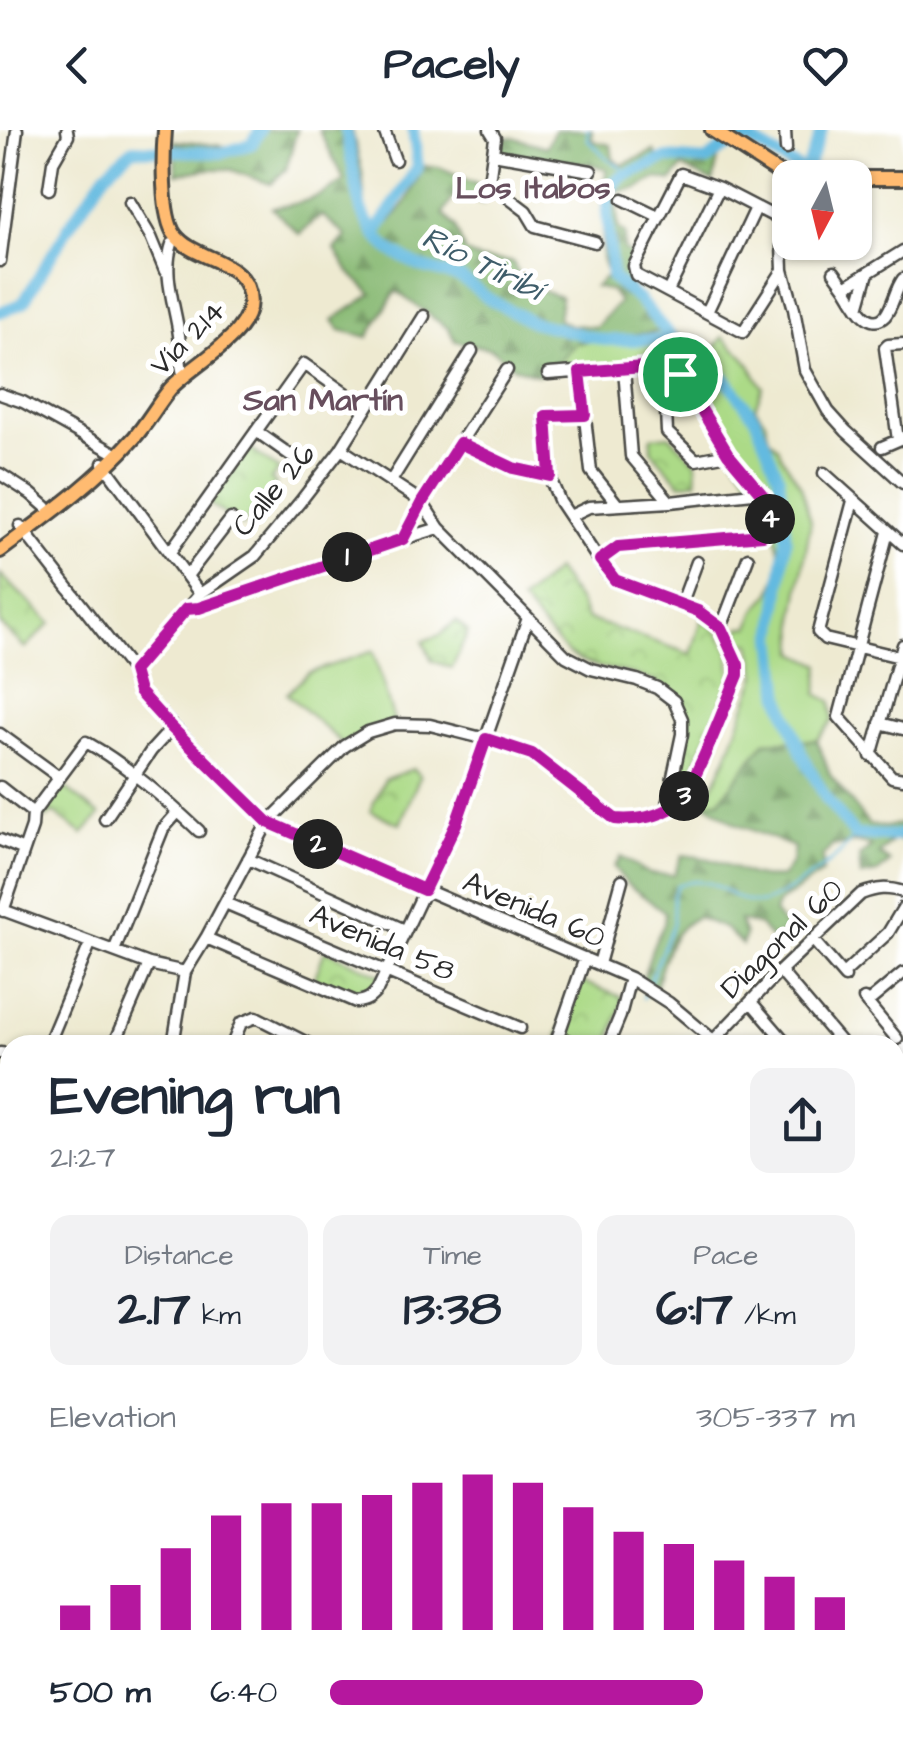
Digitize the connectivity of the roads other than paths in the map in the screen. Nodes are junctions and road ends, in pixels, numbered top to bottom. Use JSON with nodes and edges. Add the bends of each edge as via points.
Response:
{"nodes":[{"id":1,"x":17,"y":130,"type":"edge"},
{"id":2,"x":67,"y":130,"type":"edge"},
{"id":3,"x":384,"y":130,"type":"edge"},
{"id":4,"x":490,"y":130,"type":"edge"},
{"id":5,"x":712,"y":130,"type":"edge"},
{"id":6,"x":785,"y":130,"type":"edge"},
{"id":7,"x":161,"y":132,"type":"edge"},
{"id":8,"x":786,"y":150,"type":"dead end"},
{"id":9,"x":493,"y":154,"type":"junction"},
{"id":10,"x":395,"y":160,"type":"dead end"},
{"id":11,"x":772,"y":169,"type":"edge"},
{"id":12,"x":591,"y":171,"type":"dead end"},
{"id":13,"x":161,"y":177,"type":"junction"},
{"id":14,"x":872,"y":178,"type":"edge"},
{"id":15,"x":903,"y":178,"type":"edge"},
{"id":16,"x":719,"y":188,"type":"junction"},
{"id":17,"x":49,"y":190,"type":"dead end"},
{"id":18,"x":623,"y":199,"type":"dead end"},
{"id":19,"x":5,"y":200,"type":"edge"},
{"id":20,"x":130,"y":202,"type":"dead end"},
{"id":21,"x":756,"y":208,"type":"junction"},
{"id":22,"x":658,"y":216,"type":"junction"},
{"id":23,"x":772,"y":216,"type":"edge"},
{"id":24,"x":595,"y":242,"type":"dead end"},
{"id":25,"x":156,"y":246,"type":"junction"},
{"id":26,"x":171,"y":247,"type":"junction"},
{"id":27,"x":903,"y":251,"type":"edge"},
{"id":28,"x":0,"y":260,"type":"edge"},
{"id":29,"x":783,"y":260,"type":"edge"},
{"id":30,"x":783,"y":270,"type":"junction"},
{"id":31,"x":834,"y":272,"type":"dead end"},
{"id":32,"x":868,"y":273,"type":"junction"},
{"id":33,"x":903,"y":279,"type":"edge"},
{"id":34,"x":170,"y":286,"type":"junction"},
{"id":35,"x":845,"y":287,"type":"junction"},
{"id":36,"x":668,"y":291,"type":"junction"},
{"id":37,"x":858,"y":308,"type":"junction"},
{"id":38,"x":707,"y":312,"type":"junction"},
{"id":39,"x":424,"y":316,"type":"dead end"},
{"id":40,"x":903,"y":344,"type":"edge"},
{"id":41,"x":472,"y":351,"type":"dead end"},
{"id":42,"x":664,"y":366,"type":"junction"},
{"id":43,"x":624,"y":368,"type":"junction"},
{"id":44,"x":507,"y":370,"type":"dead end"},
{"id":45,"x":183,"y":372,"type":"junction"},
{"id":46,"x":580,"y":372,"type":"junction"},
{"id":47,"x":548,"y":374,"type":"dead end"},
{"id":48,"x":903,"y":385,"type":"edge"},
{"id":49,"x":890,"y":386,"type":"junction"},
{"id":50,"x":345,"y":393,"type":"dead end"},
{"id":51,"x":0,"y":394,"type":"edge"},
{"id":52,"x":585,"y":415,"type":"junction"},
{"id":53,"x":256,"y":431,"type":"junction"},
{"id":54,"x":901,"y":439,"type":"edge"},
{"id":55,"x":460,"y":443,"type":"junction"},
{"id":56,"x":882,"y":447,"type":"dead end"},
{"id":57,"x":341,"y":449,"type":"junction"},
{"id":58,"x":728,"y":454,"type":"junction"},
{"id":59,"x":293,"y":456,"type":"dead end"},
{"id":60,"x":107,"y":460,"type":"junction"},
{"id":61,"x":824,"y":473,"type":"dead end"},
{"id":62,"x":0,"y":474,"type":"edge"},
{"id":63,"x":550,"y":476,"type":"junction"},
{"id":64,"x":392,"y":481,"type":"junction"},
{"id":65,"x":903,"y":483,"type":"edge"},
{"id":66,"x":762,"y":492,"type":"junction"},
{"id":67,"x":853,"y":501,"type":"junction"},
{"id":68,"x":422,"y":502,"type":"junction"},
{"id":69,"x":670,"y":502,"type":"junction"},
{"id":70,"x":617,"y":504,"type":"junction"},
{"id":71,"x":46,"y":508,"type":"junction"},
{"id":72,"x":570,"y":516,"type":"junction"},
{"id":73,"x":232,"y":519,"type":"dead end"},
{"id":74,"x":440,"y":528,"type":"junction"},
{"id":75,"x":23,"y":529,"type":"junction"},
{"id":76,"x":888,"y":532,"type":"junction"},
{"id":77,"x":403,"y":539,"type":"junction"},
{"id":78,"x":0,"y":541,"type":"edge"},
{"id":79,"x":903,"y":544,"type":"edge"},
{"id":80,"x":0,"y":551,"type":"edge"},
{"id":81,"x":170,"y":552,"type":"junction"},
{"id":82,"x":748,"y":558,"type":"dead end"},
{"id":83,"x":600,"y":560,"type":"junction"},
{"id":84,"x":697,"y":562,"type":"dead end"},
{"id":85,"x":187,"y":576,"type":"junction"},
{"id":86,"x":200,"y":594,"type":"junction"},
{"id":87,"x":681,"y":605,"type":"junction"},
{"id":88,"x":186,"y":609,"type":"junction"},
{"id":89,"x":528,"y":618,"type":"junction"},
{"id":90,"x":721,"y":628,"type":"junction"},
{"id":91,"x":857,"y":646,"type":"junction"},
{"id":92,"x":902,"y":649,"type":"edge"},
{"id":93,"x":133,"y":671,"type":"junction"},
{"id":94,"x":880,"y":723,"type":"junction"},
{"id":95,"x":172,"y":728,"type":"junction"},
{"id":96,"x":903,"y":730,"type":"edge"},
{"id":97,"x":0,"y":734,"type":"edge"},
{"id":98,"x":486,"y":739,"type":"junction"},
{"id":99,"x":872,"y":756,"type":"junction"},
{"id":100,"x":133,"y":775,"type":"junction"},
{"id":101,"x":59,"y":777,"type":"junction"},
{"id":102,"x":903,"y":779,"type":"edge"},
{"id":103,"x":0,"y":788,"type":"edge"},
{"id":104,"x":666,"y":810,"type":"junction"},
{"id":105,"x":178,"y":812,"type":"junction"},
{"id":106,"x":33,"y":813,"type":"junction"},
{"id":107,"x":104,"y":819,"type":"dead end"},
{"id":108,"x":268,"y":822,"type":"junction"},
{"id":109,"x":199,"y":831,"type":"dead end"},
{"id":110,"x":0,"y":840,"type":"edge"},
{"id":111,"x":24,"y":850,"type":"junction"},
{"id":112,"x":248,"y":859,"type":"junction"},
{"id":113,"x":622,"y":880,"type":"dead end"},
{"id":114,"x":424,"y":890,"type":"junction"},
{"id":115,"x":897,"y":890,"type":"edge"},
{"id":116,"x":225,"y":903,"type":"junction"},
{"id":117,"x":903,"y":908,"type":"edge"},
{"id":118,"x":2,"y":910,"type":"edge"},
{"id":119,"x":405,"y":930,"type":"junction"},
{"id":120,"x":206,"y":938,"type":"junction"},
{"id":121,"x":813,"y":940,"type":"junction"},
{"id":122,"x":90,"y":944,"type":"junction"},
{"id":123,"x":114,"y":951,"type":"junction"},
{"id":124,"x":585,"y":958,"type":"junction"},
{"id":125,"x":149,"y":964,"type":"junction"},
{"id":126,"x":599,"y":964,"type":"junction"},
{"id":127,"x":780,"y":971,"type":"junction"},
{"id":128,"x":185,"y":972,"type":"junction"},
{"id":129,"x":385,"y":972,"type":"junction"},
{"id":130,"x":903,"y":972,"type":"edge"},
{"id":131,"x":630,"y":978,"type":"junction"},
{"id":132,"x":751,"y":1002,"type":"junction"},
{"id":133,"x":520,"y":1028,"type":"dead end"},
{"id":134,"x":52,"y":1035,"type":"edge"},
{"id":135,"x":118,"y":1035,"type":"edge"},
{"id":136,"x":175,"y":1035,"type":"edge"},
{"id":137,"x":237,"y":1035,"type":"edge"},
{"id":138,"x":291,"y":1035,"type":"edge"},
{"id":139,"x":558,"y":1035,"type":"edge"},
{"id":140,"x":612,"y":1035,"type":"edge"},
{"id":141,"x":705,"y":1035,"type":"edge"},
{"id":142,"x":721,"y":1035,"type":"edge"},
{"id":143,"x":779,"y":1035,"type":"edge"},
{"id":144,"x":834,"y":1035,"type":"edge"},
{"id":145,"x":893,"y":1035,"type":"edge"}],
"edges":[{"from":1,"to":19,"type":"street"},
{"from":2,"to":17,"type":"street"},
{"from":3,"to":10,"type":"street"},
{"from":4,"to":9,"type":"street"},
{"from":5,"to":11,"type":"main road"},
{"from":6,"to":8,"type":"street"},
{"from":7,"to":13,"type":"main road","name":"Vía 214"},
{"from":9,"to":12,"type":"street"},
{"from":9,"to":24,"type":"street","via":[[489,182],[535,226]]},
{"from":13,"to":26,"type":"main road","name":"Vía 214","via":[[162,226]]},
{"from":13,"to":45,"type":"main road","name":"Vía 214","via":[[172,232],[242,276],[251,300],[231,338]]},
{"from":14,"to":15,"type":"main road"},
{"from":16,"to":21,"type":"street"},
{"from":16,"to":22,"type":"street","via":[[681,174]]},
{"from":16,"to":36,"type":"street"},
{"from":18,"to":22,"type":"street"},
{"from":19,"to":28,"type":"street"},
{"from":20,"to":25,"type":"street"},
{"from":21,"to":23,"type":"street"},
{"from":21,"to":38,"type":"street"},
{"from":22,"to":36,"type":"street","via":[[634,271]]},
{"from":25,"to":26,"type":"street"},
{"from":25,"to":34,"type":"street"},
{"from":26,"to":34,"type":"street"},
{"from":26,"to":45,"type":"main road","name":"Vía 214","via":[[234,279],[243,300],[227,331]]},
{"from":27,"to":32,"type":"street"},
{"from":29,"to":30,"type":"street"},
{"from":30,"to":38,"type":"street","via":[[745,330]]},
{"from":30,"to":65,"type":"street","via":[[811,385],[846,431]]},
{"from":31,"to":35,"type":"street"},
{"from":32,"to":35,"type":"street"},
{"from":32,"to":37,"type":"street"},
{"from":33,"to":37,"type":"street","via":[[883,318],[867,318]]},
{"from":34,"to":45,"type":"street"},
{"from":35,"to":37,"type":"street"},
{"from":36,"to":38,"type":"street"},
{"from":39,"to":57,"type":"street","name":"Calle 26"},
{"from":40,"to":49,"type":"street","via":[[886,346]]},
{"from":41,"to":64,"type":"street"},
{"from":42,"to":43,"type":"street"},
{"from":42,"to":58,"type":"street","via":[[680,374]]},
{"from":42,"to":58,"type":"street","via":[[667,432],[696,460]]},
{"from":43,"to":46,"type":"street"},
{"from":43,"to":69,"type":"street","via":[[631,456]]},
{"from":44,"to":55,"type":"street"},
{"from":45,"to":60,"type":"main road","name":"Vía 214"},
{"from":46,"to":47,"type":"street"},
{"from":46,"to":52,"type":"street"},
{"from":48,"to":49,"type":"street"},
{"from":49,"to":54,"type":"street"},
{"from":50,"to":53,"type":"street","via":[[304,364]]},
{"from":51,"to":60,"type":"street","via":[[23,402]]},
{"from":52,"to":63,"type":"street","via":[[546,416]]},
{"from":52,"to":70,"type":"street","via":[[591,471]]},
{"from":53,"to":59,"type":"street"},
{"from":53,"to":81,"type":"street"},
{"from":54,"to":56,"type":"street"},
{"from":55,"to":63,"type":"street","via":[[513,468]]},
{"from":55,"to":68,"type":"street"},
{"from":57,"to":64,"type":"street"},
{"from":57,"to":86,"type":"street","name":"Calle 26","via":[[255,556]]},
{"from":58,"to":66,"type":"street"},
{"from":60,"to":71,"type":"main road","name":"Vía 214"},
{"from":60,"to":75,"type":"main road","name":"Vía 214"},
{"from":60,"to":81,"type":"street"},
{"from":61,"to":67,"type":"street"},
{"from":62,"to":71,"type":"street"},
{"from":63,"to":72,"type":"street"},
{"from":64,"to":68,"type":"street"},
{"from":66,"to":69,"type":"street"},
{"from":66,"to":83,"type":"street","via":[[770,517],[763,535],[618,547]]},
{"from":67,"to":76,"type":"street"},
{"from":67,"to":91,"type":"street","via":[[818,632]]},
{"from":68,"to":74,"type":"street"},
{"from":68,"to":77,"type":"street"},
{"from":69,"to":70,"type":"street"},
{"from":70,"to":72,"type":"street"},
{"from":71,"to":75,"type":"main road","name":"Vía 214"},
{"from":72,"to":83,"type":"street"},
{"from":73,"to":85,"type":"street"},
{"from":74,"to":77,"type":"street"},
{"from":74,"to":89,"type":"street"},
{"from":75,"to":78,"type":"main road","name":"Vía 214"},
{"from":75,"to":80,"type":"main road","name":"Vía 214"},
{"from":75,"to":93,"type":"street"},
{"from":76,"to":79,"type":"street"},
{"from":76,"to":91,"type":"street"},
{"from":77,"to":88,"type":"street"},
{"from":81,"to":85,"type":"street"},
{"from":82,"to":90,"type":"street"},
{"from":83,"to":87,"type":"street","via":[[615,580]]},
{"from":84,"to":87,"type":"street"},
{"from":85,"to":86,"type":"street"},
{"from":86,"to":88,"type":"street","name":"Calle 26"},
{"from":87,"to":90,"type":"street"},
{"from":88,"to":93,"type":"street","name":"Calle 26"},
{"from":89,"to":98,"type":"street"},
{"from":89,"to":104,"type":"street","via":[[566,656],[658,688],[674,702],[682,734]]},
{"from":90,"to":104,"type":"street","via":[[738,675],[686,794]]},
{"from":91,"to":92,"type":"street"},
{"from":91,"to":99,"type":"street","via":[[841,721]]},
{"from":92,"to":94,"type":"street"},
{"from":93,"to":95,"type":"street","via":[[139,692]]},
{"from":94,"to":96,"type":"street"},
{"from":94,"to":99,"type":"street"},
{"from":95,"to":100,"type":"street"},
{"from":95,"to":108,"type":"street"},
{"from":97,"to":101,"type":"street"},
{"from":98,"to":104,"type":"street","via":[[532,754],[615,819]]},
{"from":98,"to":108,"type":"street","via":[[430,724],[368,732]]},
{"from":98,"to":114,"type":"street"},
{"from":99,"to":102,"type":"street","via":[[894,779]]},
{"from":100,"to":101,"type":"street","via":[[86,742]]},
{"from":100,"to":105,"type":"street"},
{"from":100,"to":107,"type":"street"},
{"from":101,"to":106,"type":"street"},
{"from":103,"to":106,"type":"street"},
{"from":105,"to":109,"type":"street"},
{"from":105,"to":123,"type":"street","via":[[163,829]]},
{"from":106,"to":111,"type":"street"},
{"from":108,"to":112,"type":"street"},
{"from":108,"to":114,"type":"street","name":"Avenida 60"},
{"from":110,"to":111,"type":"street"},
{"from":111,"to":118,"type":"street"},
{"from":112,"to":116,"type":"street"},
{"from":112,"to":119,"type":"street"},
{"from":113,"to":126,"type":"street"},
{"from":114,"to":119,"type":"street"},
{"from":114,"to":124,"type":"street","name":"Avenida 60"},
{"from":115,"to":121,"type":"street","name":"Diagonal 60","via":[[862,894]]},
{"from":116,"to":120,"type":"street"},
{"from":116,"to":129,"type":"street","name":"Avenida 58"},
{"from":117,"to":121,"type":"street","via":[[888,934],[844,976]]},
{"from":118,"to":122,"type":"street"},
{"from":119,"to":129,"type":"street"},
{"from":120,"to":128,"type":"street"},
{"from":120,"to":129,"type":"street","via":[[356,1002],[372,997]]},
{"from":121,"to":127,"type":"street","name":"Diagonal 60"},
{"from":122,"to":123,"type":"street"},
{"from":122,"to":134,"type":"street"},
{"from":123,"to":125,"type":"street"},
{"from":124,"to":126,"type":"street","name":"Avenida 60"},
{"from":124,"to":139,"type":"street"},
{"from":125,"to":128,"type":"street"},
{"from":125,"to":135,"type":"street"},
{"from":126,"to":131,"type":"street","name":"Avenida 60"},
{"from":127,"to":132,"type":"street","name":"Diagonal 60"},
{"from":127,"to":144,"type":"street"},
{"from":128,"to":136,"type":"street"},
{"from":129,"to":133,"type":"street","name":"Avenida 58"},
{"from":130,"to":145,"type":"street","via":[[866,1000]]},
{"from":131,"to":140,"type":"street"},
{"from":131,"to":141,"type":"street","name":"Avenida 60"},
{"from":132,"to":142,"type":"street","name":"Diagonal 60"},
{"from":132,"to":143,"type":"street"},
{"from":137,"to":138,"type":"street","via":[[242,1023],[256,1018]]}]}
